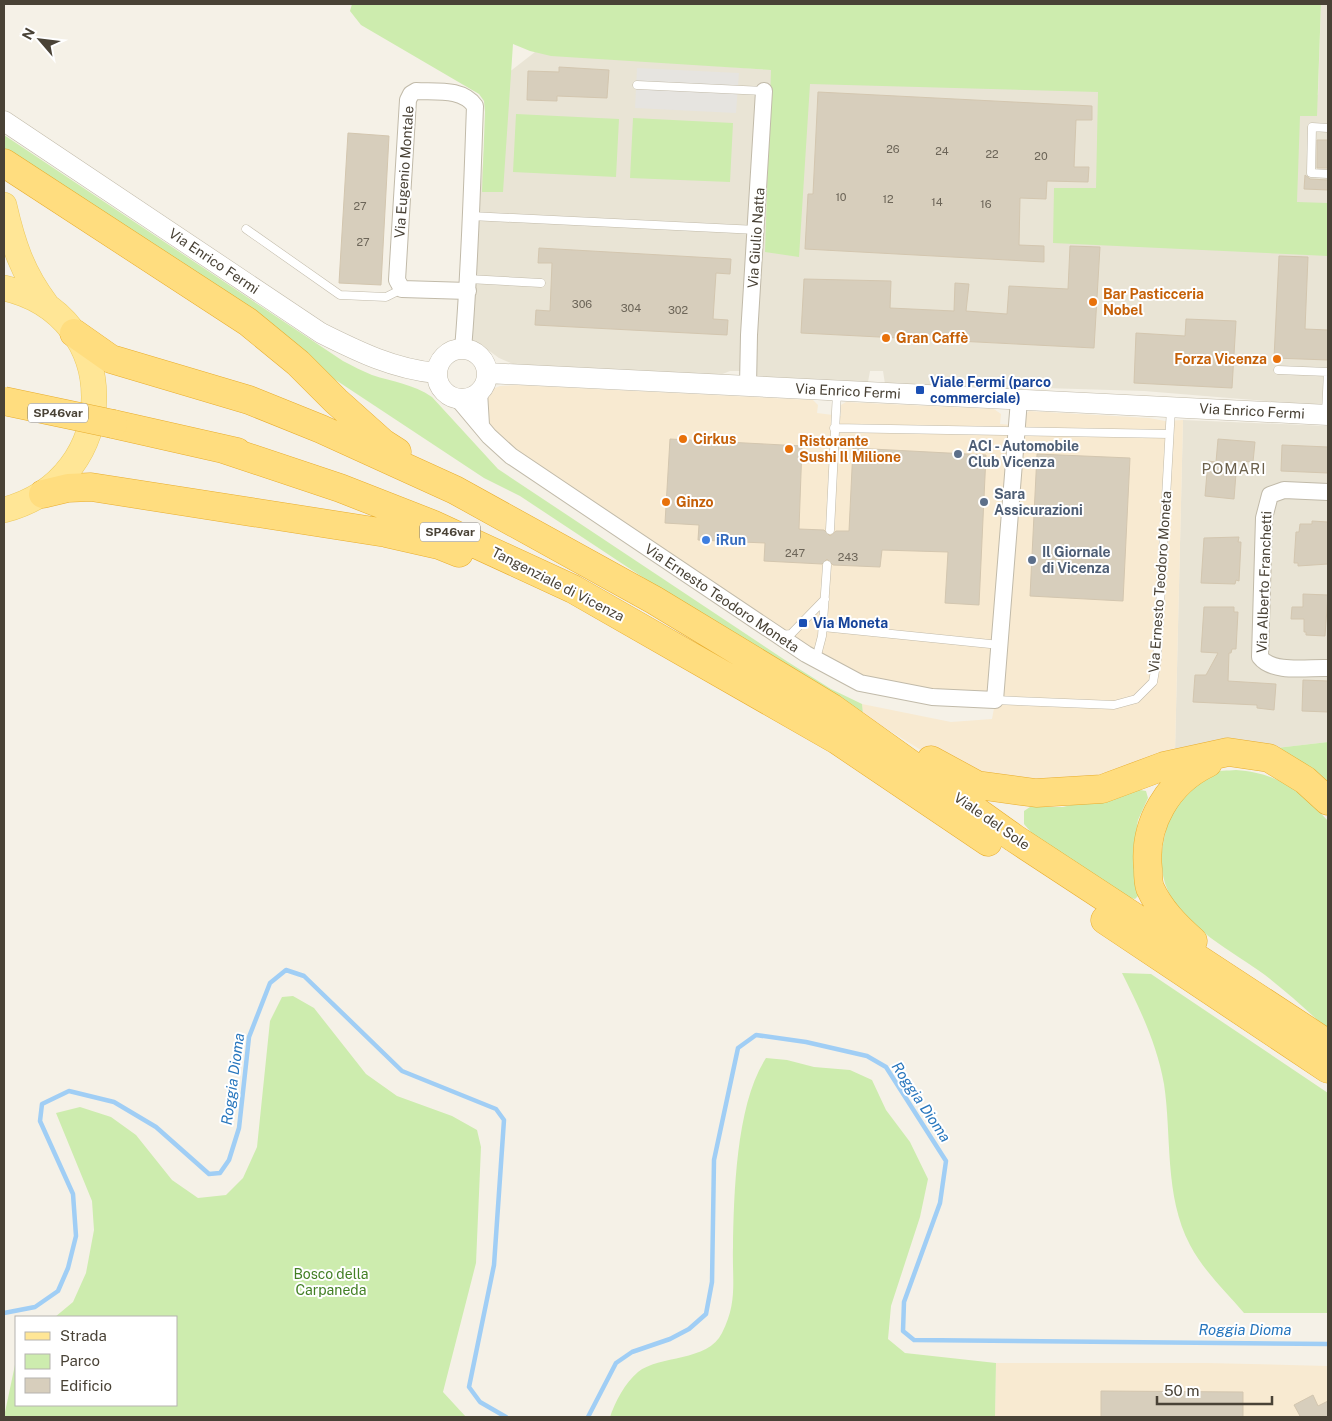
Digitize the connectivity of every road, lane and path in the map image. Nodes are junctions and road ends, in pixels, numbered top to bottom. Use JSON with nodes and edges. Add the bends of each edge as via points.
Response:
{"nodes":[{"id":1,"x":636,"y":85,"type":"dead end"},
{"id":2,"x":764,"y":91,"type":"joint"},
{"id":3,"x":4,"y":121,"type":"edge"},
{"id":4,"x":1328,"y":128,"type":"edge"},
{"id":5,"x":4,"y":163,"type":"edge"},
{"id":6,"x":1328,"y":174,"type":"edge"},
{"id":7,"x":4,"y":205,"type":"edge"},
{"id":8,"x":471,"y":216,"type":"junction"},
{"id":9,"x":246,"y":229,"type":"dead end"},
{"id":10,"x":757,"y":230,"type":"junction"},
{"id":11,"x":541,"y":283,"type":"dead end"},
{"id":12,"x":468,"y":285,"type":"junction"},
{"id":13,"x":4,"y":288,"type":"edge"},
{"id":14,"x":402,"y":289,"type":"junction"},
{"id":15,"x":48,"y":306,"type":"junction"},
{"id":16,"x":74,"y":333,"type":"junction"},
{"id":17,"x":463,"y":349,"type":"junction"},
{"id":18,"x":1278,"y":370,"type":"dead end"},
{"id":19,"x":1328,"y":372,"type":"edge"},
{"id":20,"x":487,"y":373,"type":"junction"},
{"id":21,"x":436,"y":374,"type":"junction"},
{"id":22,"x":748,"y":385,"type":"junction"},
{"id":23,"x":837,"y":390,"type":"junction"},
{"id":24,"x":479,"y":392,"type":"junction"},
{"id":25,"x":458,"y":399,"type":"junction"},
{"id":26,"x":1019,"y":400,"type":"junction"},
{"id":27,"x":4,"y":401,"type":"edge"},
{"id":28,"x":1171,"y":406,"type":"junction"},
{"id":29,"x":1327,"y":415,"type":"edge"},
{"id":30,"x":481,"y":425,"type":"junction"},
{"id":31,"x":834,"y":428,"type":"junction"},
{"id":32,"x":1017,"y":431,"type":"junction"},
{"id":33,"x":1169,"y":434,"type":"junction"},
{"id":34,"x":220,"y":448,"type":"junction"},
{"id":35,"x":455,"y":490,"type":"junction"},
{"id":36,"x":1328,"y":492,"type":"edge"},
{"id":37,"x":43,"y":494,"type":"junction"},
{"id":38,"x":4,"y":510,"type":"edge"},
{"id":39,"x":830,"y":530,"type":"dead end"},
{"id":40,"x":827,"y":565,"type":"dead end"},
{"id":41,"x":825,"y":599,"type":"junction"},
{"id":42,"x":654,"y":600,"type":"junction"},
{"id":43,"x":823,"y":627,"type":"junction"},
{"id":44,"x":778,"y":635,"type":"junction"},
{"id":45,"x":668,"y":641,"type":"junction"},
{"id":46,"x":1000,"y":645,"type":"junction"},
{"id":47,"x":816,"y":659,"type":"junction"},
{"id":48,"x":1328,"y":668,"type":"edge"},
{"id":49,"x":995,"y":700,"type":"junction"},
{"id":50,"x":832,"y":708,"type":"junction"},
{"id":51,"x":1228,"y":752,"type":"junction"},
{"id":52,"x":1328,"y":801,"type":"edge"},
{"id":53,"x":1246,"y":990,"type":"junction"},
{"id":54,"x":1323,"y":1060,"type":"edge"}],
"edges":[{"from":1,"to":2,"type":"lane"},
{"from":2,"to":10,"type":"street","name":"Via Giulio Natta"},
{"from":3,"to":21,"type":"street","name":"Via Enrico Fermi","via":[[321,334],[371,358],[412,371]]},
{"from":4,"to":6,"type":"lane","via":[[1312,127],[1311,173]]},
{"from":5,"to":35,"type":"highway","via":[[248,322],[298,363],[383,443]]},
{"from":7,"to":15,"type":"main road","via":[[16,252],[30,282]]},
{"from":8,"to":10,"type":"lane"},
{"from":8,"to":12,"type":"street","name":"Via Eugenio Montale"},
{"from":8,"to":14,"type":"street","name":"Via Eugenio Montale","via":[[475,106],[469,97],[460,94],[416,91],[408,100],[397,280]]},
{"from":9,"to":14,"type":"lane","via":[[340,295],[386,297]]},
{"from":10,"to":22,"type":"street","name":"Via Giulio Natta"},
{"from":11,"to":12,"type":"lane"},
{"from":12,"to":14,"type":"street"},
{"from":12,"to":17,"type":"street","name":"Via Eugenio Montale"},
{"from":13,"to":15,"type":"main road"},
{"from":15,"to":16,"type":"main road"},
{"from":16,"to":35,"type":"highway","via":[[111,359],[249,400]]},
{"from":16,"to":37,"type":"main road","via":[[88,360],[93,382],[93,420],[83,449],[70,468]]},
{"from":17,"to":20,"type":"street","via":[[477,354]]},
{"from":17,"to":21,"type":"street","via":[[448,353]]},
{"from":18,"to":19,"type":"lane"},
{"from":19,"to":29,"type":"lane"},
{"from":20,"to":22,"type":"street","name":"Via Enrico Fermi"},
{"from":20,"to":24,"type":"street"},
{"from":21,"to":25,"type":"street","name":"Via Ernesto Teodoro Moneta","via":[[444,392]]},
{"from":22,"to":23,"type":"street","name":"Via Enrico Fermi"},
{"from":23,"to":26,"type":"street","name":"Via Enrico Fermi"},
{"from":23,"to":31,"type":"lane"},
{"from":24,"to":25,"type":"street","via":[[469,398]]},
{"from":24,"to":30,"type":"street"},
{"from":25,"to":30,"type":"street","name":"Via Ernesto Teodoro Moneta"},
{"from":26,"to":28,"type":"street","name":"Via Enrico Fermi"},
{"from":26,"to":32,"type":"street"},
{"from":27,"to":34,"type":"highway","name":"Tangenziale di Vicenza","number":"SP46var","bridge":true},
{"from":28,"to":29,"type":"street","name":"Via Enrico Fermi"},
{"from":28,"to":33,"type":"lane","name":"Via Ernesto Teodoro Moneta"},
{"from":30,"to":44,"type":"street","name":"Via Ernesto Teodoro Moneta","via":[[511,456]]},
{"from":31,"to":32,"type":"lane"},
{"from":31,"to":39,"type":"lane"},
{"from":32,"to":33,"type":"lane"},
{"from":32,"to":46,"type":"street"},
{"from":33,"to":49,"type":"lane","name":"Via Ernesto Teodoro Moneta","via":[[1157,659],[1153,682],[1136,699],[1114,705]]},
{"from":34,"to":42,"type":"highway","name":"Tangenziale di Vicenza","number":"SP46var","via":[[338,477],[461,517]]},
{"from":34,"to":45,"type":"highway","name":"Tangenziale di Vicenza","number":"SP46var","via":[[340,488],[432,524],[574,589]]},
{"from":35,"to":42,"type":"highway"},
{"from":36,"to":48,"type":"street","name":"Via Alberto Franchetti","via":[[1284,490],[1270,495],[1264,518],[1260,657],[1264,662],[1280,667]]},
{"from":37,"to":38,"type":"main road"},
{"from":37,"to":45,"type":"highway","via":[[91,487],[386,533],[439,545]]},
{"from":40,"to":41,"type":"lane"},
{"from":41,"to":43,"type":"lane"},
{"from":41,"to":44,"type":"lane","via":[[790,634]]},
{"from":42,"to":50,"type":"highway","name":"Viale del Sole"},
{"from":43,"to":46,"type":"lane"},
{"from":43,"to":47,"type":"lane"},
{"from":44,"to":47,"type":"street","name":"Via Ernesto Teodoro Moneta"},
{"from":45,"to":54,"type":"highway","name":"Viale del Sole","via":[[837,740]]},
{"from":46,"to":49,"type":"street"},
{"from":47,"to":49,"type":"street","name":"Via Ernesto Teodoro Moneta","via":[[860,683],[932,697]]},
{"from":50,"to":51,"type":"highway","via":[[977,786],[1036,793],[1102,789],[1164,766]]},
{"from":50,"to":53,"type":"highway","name":"Viale del Sole","via":[[1014,838]]},
{"from":51,"to":52,"type":"highway","via":[[1269,758],[1306,780]]},
{"from":51,"to":53,"type":"highway","via":[[1191,771],[1172,788],[1154,821],[1146,852],[1150,886],[1169,919]]},
{"from":53,"to":54,"type":"highway","name":"Viale del Sole"}]}
